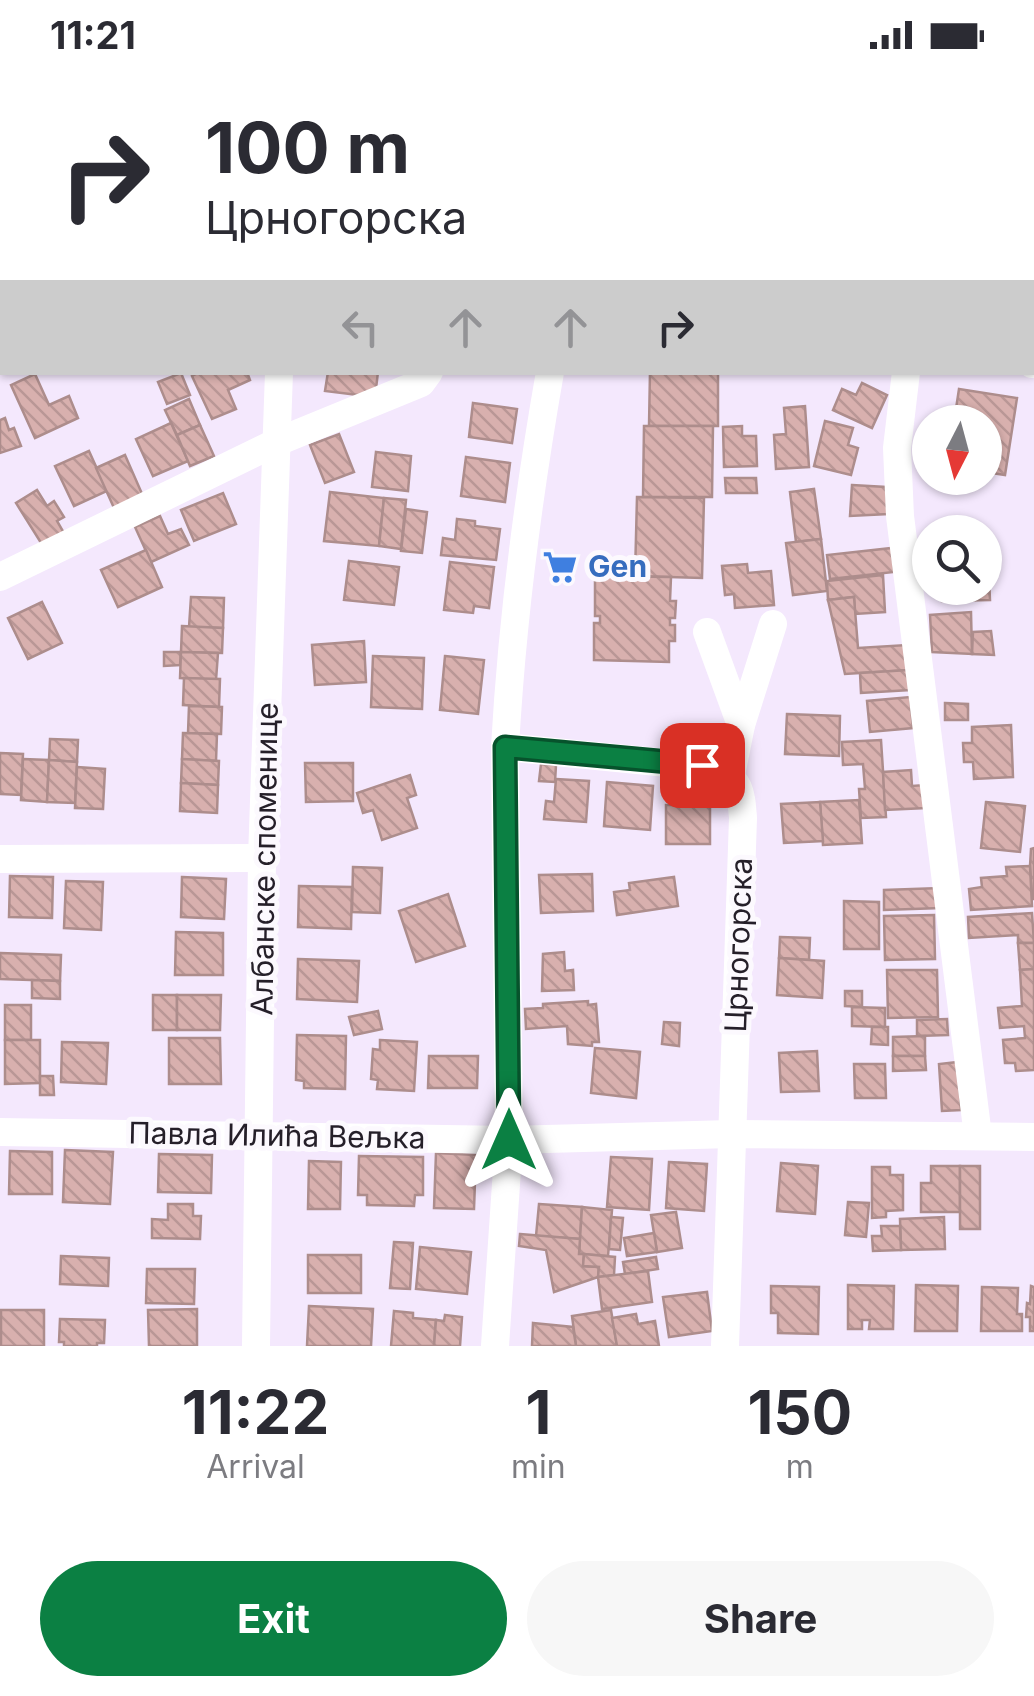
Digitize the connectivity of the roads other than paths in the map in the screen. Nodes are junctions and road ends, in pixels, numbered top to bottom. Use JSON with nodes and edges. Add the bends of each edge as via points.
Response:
{"nodes":[{"id":1,"x":279,"y":375,"type":"edge"},
{"id":2,"x":550,"y":375,"type":"edge"},
{"id":3,"x":906,"y":375,"type":"edge"},
{"id":4,"x":425,"y":378,"type":"edge"},
{"id":5,"x":278,"y":442,"type":"junction"},
{"id":6,"x":0,"y":577,"type":"edge"},
{"id":7,"x":773,"y":624,"type":"dead end"},
{"id":8,"x":708,"y":632,"type":"dead end"},
{"id":9,"x":742,"y":725,"type":"junction"},
{"id":10,"x":505,"y":747,"type":"junction"},
{"id":11,"x":731,"y":776,"type":"junction"},
{"id":12,"x":262,"y":858,"type":"junction"},
{"id":13,"x":0,"y":859,"type":"edge"},
{"id":14,"x":0,"y":1132,"type":"edge"},
{"id":15,"x":260,"y":1134,"type":"junction"},
{"id":16,"x":732,"y":1134,"type":"junction"},
{"id":17,"x":978,"y":1136,"type":"junction"},
{"id":18,"x":1034,"y":1137,"type":"edge"},
{"id":19,"x":509,"y":1140,"type":"junction"},
{"id":20,"x":256,"y":1346,"type":"edge"},
{"id":21,"x":495,"y":1346,"type":"edge"},
{"id":22,"x":725,"y":1346,"type":"edge"}],
"edges":[{"from":1,"to":5,"type":"street","name":"Албанске споменице"},
{"from":2,"to":10,"type":"street","via":[[525,525]]},
{"from":3,"to":17,"type":"street","via":[[897,448],[900,516]]},
{"from":4,"to":5,"type":"street"},
{"from":5,"to":6,"type":"street"},
{"from":5,"to":12,"type":"street","name":"Албанске споменице"},
{"from":7,"to":9,"type":"street"},
{"from":8,"to":9,"type":"street"},
{"from":9,"to":11,"type":"street"},
{"from":10,"to":11,"type":"street","via":[[702,765]]},
{"from":10,"to":19,"type":"street"},
{"from":11,"to":16,"type":"street","name":"Црногорска","via":[[743,818]]},
{"from":12,"to":13,"type":"street"},
{"from":12,"to":15,"type":"street","name":"Албанске споменице"},
{"from":14,"to":15,"type":"street","name":"Павла Илића Вељка"},
{"from":15,"to":19,"type":"street","name":"Павла Илића Вељка"},
{"from":15,"to":20,"type":"street","name":"Албанске споменице"},
{"from":16,"to":17,"type":"street","name":"Павла Илића Вељка"},
{"from":16,"to":19,"type":"street","name":"Павла Илића Вељка"},
{"from":16,"to":22,"type":"street","name":"Црногорска"},
{"from":17,"to":18,"type":"street","name":"Павла Илића Вељка"},
{"from":19,"to":21,"type":"street"}]}
